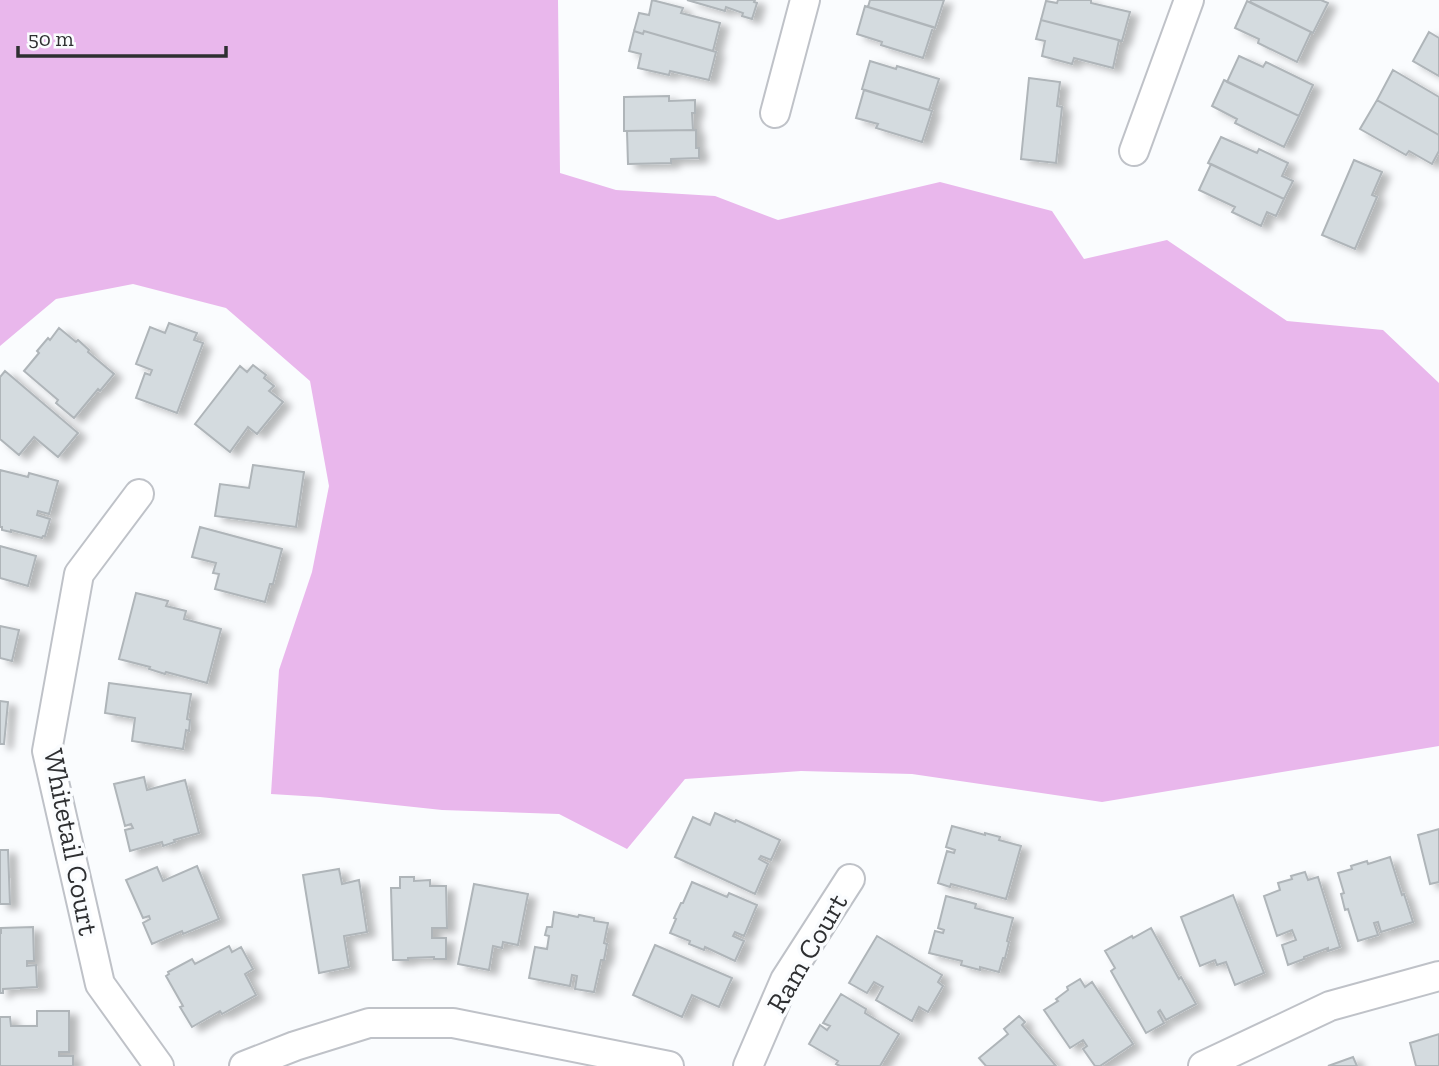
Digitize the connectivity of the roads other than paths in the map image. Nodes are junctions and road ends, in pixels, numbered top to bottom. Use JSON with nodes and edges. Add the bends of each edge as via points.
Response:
{"nodes":[{"id":1,"x":805,"y":0,"type":"edge"},
{"id":2,"x":1189,"y":0,"type":"edge"},
{"id":3,"x":775,"y":113,"type":"dead end"},
{"id":4,"x":1134,"y":150,"type":"dead end"},
{"id":5,"x":139,"y":494,"type":"dead end"},
{"id":6,"x":850,"y":879,"type":"dead end"},
{"id":7,"x":1439,"y":976,"type":"edge"},
{"id":8,"x":159,"y":1066,"type":"edge"},
{"id":9,"x":244,"y":1066,"type":"edge"},
{"id":10,"x":669,"y":1066,"type":"edge"},
{"id":11,"x":748,"y":1066,"type":"edge"},
{"id":12,"x":1203,"y":1066,"type":"edge"}],
"edges":[{"from":1,"to":3,"type":"street"},
{"from":2,"to":4,"type":"street"},
{"from":5,"to":8,"type":"street","name":"Whitetail Court","via":[[79,574],[47,751],[100,984]]},
{"from":6,"to":11,"type":"street","name":"Ram Court","via":[[785,980]]},
{"from":7,"to":12,"type":"street","via":[[1330,1006]]},
{"from":9,"to":10,"type":"street","via":[[369,1023],[453,1023]]}]}
